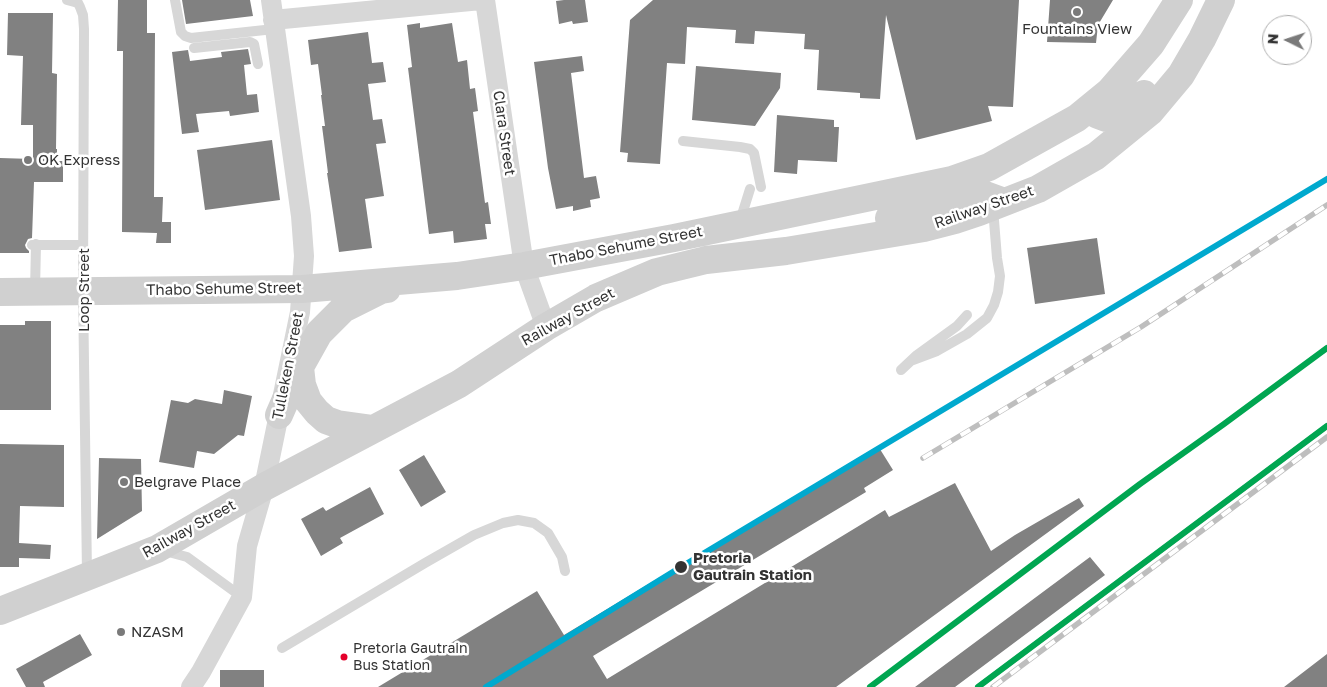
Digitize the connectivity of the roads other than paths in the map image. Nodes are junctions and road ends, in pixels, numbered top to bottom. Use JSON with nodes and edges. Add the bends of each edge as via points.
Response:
{"nodes":[{"id":1,"x":175,"y":0,"type":"edge"},
{"id":2,"x":271,"y":0,"type":"edge"},
{"id":3,"x":483,"y":0,"type":"edge"},
{"id":4,"x":1178,"y":0,"type":"edge"},
{"id":5,"x":1208,"y":0,"type":"edge"},
{"id":6,"x":1221,"y":0,"type":"edge"},
{"id":7,"x":72,"y":2,"type":"edge"},
{"id":8,"x":269,"y":39,"type":"junction"},
{"id":9,"x":194,"y":48,"type":"dead end"},
{"id":10,"x":258,"y":64,"type":"dead end"},
{"id":11,"x":1088,"y":109,"type":"junction"},
{"id":12,"x":683,"y":140,"type":"dead end"},
{"id":13,"x":761,"y":187,"type":"dead end"},
{"id":14,"x":750,"y":189,"type":"dead end"},
{"id":15,"x":999,"y":205,"type":"junction"},
{"id":16,"x":739,"y":224,"type":"junction"},
{"id":17,"x":685,"y":236,"type":"junction"},
{"id":18,"x":83,"y":245,"type":"junction"},
{"id":19,"x":524,"y":266,"type":"junction"},
{"id":20,"x":457,"y":276,"type":"junction"},
{"id":21,"x":302,"y":289,"type":"junction"},
{"id":22,"x":83,"y":291,"type":"junction"},
{"id":23,"x":0,"y":292,"type":"edge"},
{"id":24,"x":35,"y":292,"type":"junction"},
{"id":25,"x":967,"y":315,"type":"dead end"},
{"id":26,"x":546,"y":327,"type":"junction"},
{"id":27,"x":913,"y":360,"type":"junction"},
{"id":28,"x":300,"y":367,"type":"junction"},
{"id":29,"x":901,"y":370,"type":"dead end"},
{"id":30,"x":278,"y":415,"type":"junction"},
{"id":31,"x":374,"y":429,"type":"junction"},
{"id":32,"x":264,"y":487,"type":"junction"},
{"id":33,"x":157,"y":549,"type":"junction"},
{"id":34,"x":564,"y":571,"type":"dead end"},
{"id":35,"x":87,"y":578,"type":"junction"},
{"id":36,"x":242,"y":597,"type":"junction"},
{"id":37,"x":0,"y":612,"type":"edge"},
{"id":38,"x":282,"y":648,"type":"dead end"},
{"id":39,"x":191,"y":687,"type":"edge"}],
"edges":[{"from":1,"to":8,"type":"lane","via":[[181,32],[185,36]]},
{"from":2,"to":8,"type":"street","name":"Tulleken Street"},
{"from":3,"to":8,"type":"street"},
{"from":3,"to":19,"type":"street","name":"Clara Street"},
{"from":4,"to":11,"type":"main road","name":"Thabo Sehume Street","via":[[1151,44],[1110,91]]},
{"from":5,"to":11,"type":"main road","via":[[1174,58],[1152,87],[1115,116],[1106,118]]},
{"from":6,"to":15,"type":"main road","name":"Railway Street","via":[[1181,75],[1150,112],[1096,156],[1038,189]]},
{"from":7,"to":18,"type":"lane","name":"Loop Street","via":[[83,15],[84,29]]},
{"from":8,"to":9,"type":"lane","via":[[254,44]]},
{"from":8,"to":10,"type":"lane"},
{"from":8,"to":21,"type":"street","name":"Tulleken Street","via":[[301,216]]},
{"from":11,"to":16,"type":"main road","name":"Thabo Sehume Street","via":[[1023,148],[971,174]]},
{"from":12,"to":13,"type":"lane","via":[[750,149],[754,153]]},
{"from":14,"to":16,"type":"lane"},
{"from":15,"to":17,"type":"main road","via":[[975,193],[850,227],[778,238],[699,242]]},
{"from":15,"to":26,"type":"main road","name":"Railway Street","via":[[924,228],[706,260],[657,272],[596,298]]},
{"from":15,"to":27,"type":"lane","via":[[997,258],[1000,276],[994,305],[987,318],[968,334]]},
{"from":16,"to":17,"type":"main road","name":"Thabo Sehume Street"},
{"from":17,"to":19,"type":"main road","name":"Thabo Sehume Street"},
{"from":18,"to":22,"type":"lane","name":"Loop Street"},
{"from":18,"to":24,"type":"lane","via":[[34,244]]},
{"from":19,"to":20,"type":"main road","name":"Thabo Sehume Street"},
{"from":19,"to":26,"type":"street","name":"Clara Street"},
{"from":20,"to":21,"type":"main road","name":"Thabo Sehume Street"},
{"from":20,"to":28,"type":"main road","via":[[381,290],[344,309],[319,333]]},
{"from":21,"to":22,"type":"main road","name":"Thabo Sehume Street"},
{"from":21,"to":30,"type":"street","name":"Tulleken Street"},
{"from":22,"to":24,"type":"main road","name":"Thabo Sehume Street"},
{"from":22,"to":35,"type":"lane","name":"Loop Street"},
{"from":23,"to":24,"type":"main road","name":"Thabo Sehume Street"},
{"from":25,"to":27,"type":"lane"},
{"from":26,"to":31,"type":"main road","name":"Railway Street","via":[[459,384]]},
{"from":27,"to":29,"type":"lane"},
{"from":28,"to":30,"type":"main road"},
{"from":28,"to":31,"type":"main road","via":[[302,385],[316,412],[338,424]]},
{"from":30,"to":32,"type":"street","name":"Tulleken Street"},
{"from":31,"to":32,"type":"main road","name":"Railway Street"},
{"from":32,"to":33,"type":"main road","name":"Railway Street"},
{"from":32,"to":36,"type":"street","name":"Tulleken Street","via":[[247,546]]},
{"from":33,"to":35,"type":"main road","name":"Railway Street"},
{"from":33,"to":36,"type":"lane","via":[[187,557]]},
{"from":34,"to":38,"type":"lane","via":[[562,557],[548,533],[534,523],[503,522],[441,553]]},
{"from":35,"to":37,"type":"main road","name":"Railway Street"},
{"from":36,"to":39,"type":"street","name":"Tulleken Street"}]}
